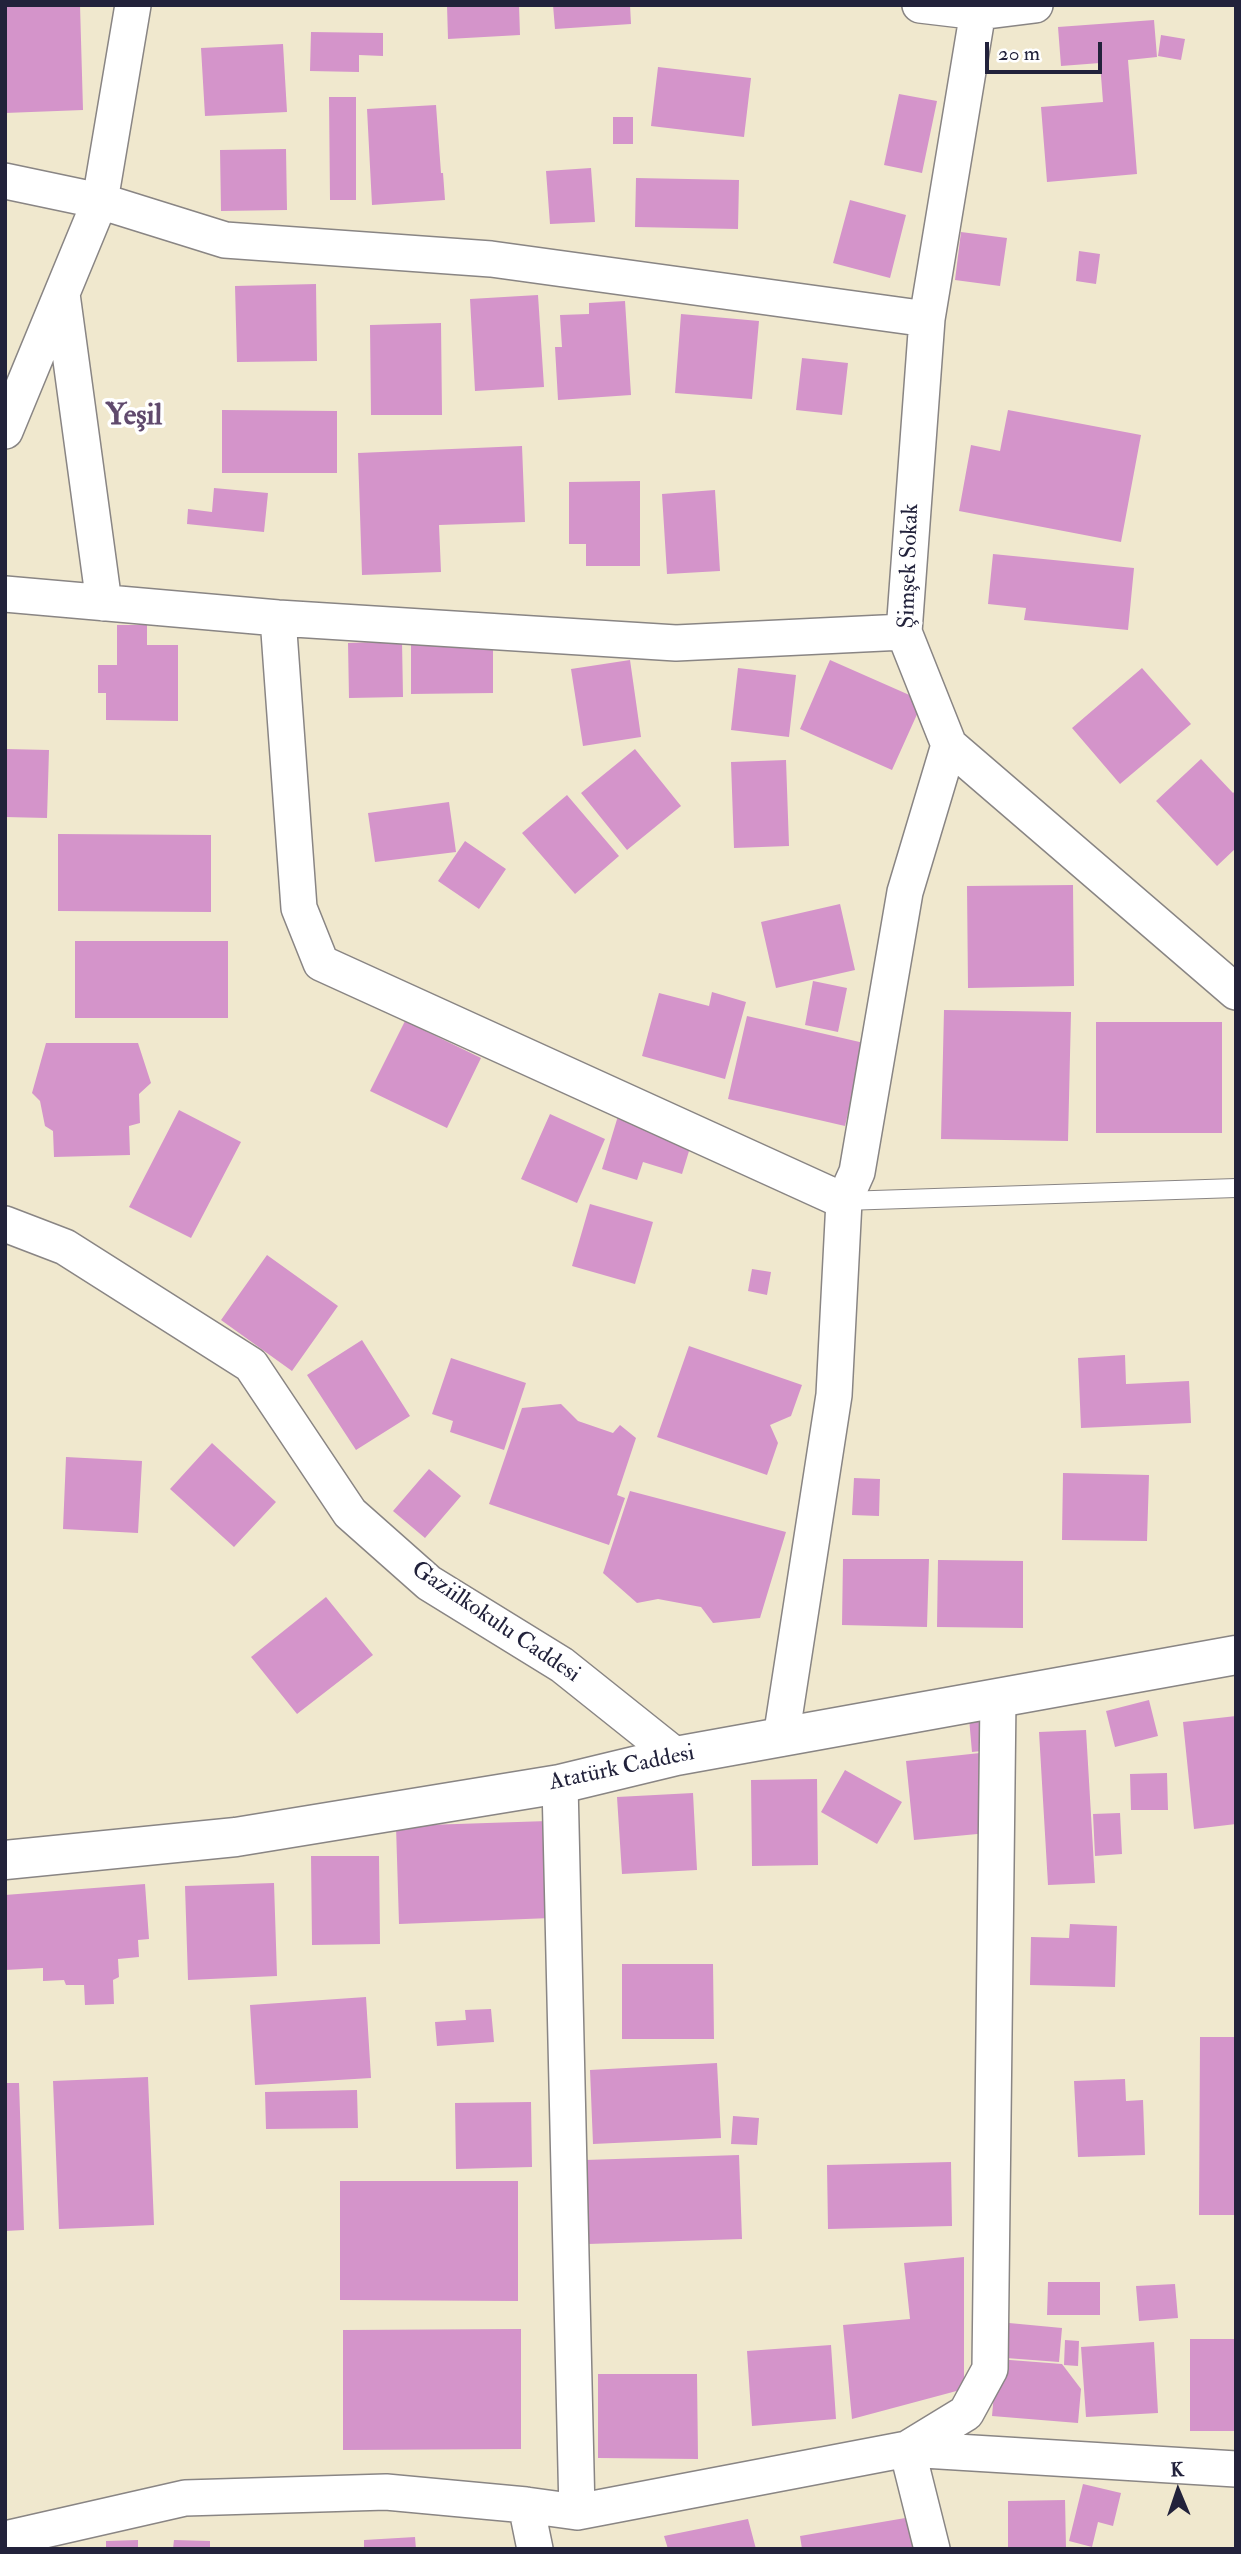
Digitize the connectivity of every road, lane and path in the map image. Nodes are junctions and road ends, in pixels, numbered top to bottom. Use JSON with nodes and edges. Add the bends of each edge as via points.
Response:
{"nodes":[{"id":1,"x":133,"y":5,"type":"edge"},
{"id":2,"x":920,"y":5,"type":"edge"},
{"id":3,"x":1035,"y":5,"type":"edge"},
{"id":4,"x":979,"y":9,"type":"edge"},
{"id":5,"x":5,"y":181,"type":"edge"},
{"id":6,"x":100,"y":201,"type":"junction"},
{"id":7,"x":62,"y":294,"type":"junction"},
{"id":8,"x":928,"y":319,"type":"junction"},
{"id":9,"x":5,"y":431,"type":"edge"},
{"id":10,"x":5,"y":594,"type":"edge"},
{"id":11,"x":104,"y":603,"type":"junction"},
{"id":12,"x":278,"y":618,"type":"junction"},
{"id":13,"x":904,"y":632,"type":"junction"},
{"id":14,"x":948,"y":746,"type":"junction"},
{"id":15,"x":1236,"y":992,"type":"edge"},
{"id":16,"x":1236,"y":1188,"type":"edge"},
{"id":17,"x":844,"y":1200,"type":"junction"},
{"id":18,"x":5,"y":1224,"type":"edge"},
{"id":19,"x":1236,"y":1655,"type":"edge"},
{"id":20,"x":998,"y":1698,"type":"junction"},
{"id":21,"x":781,"y":1738,"type":"junction"},
{"id":22,"x":676,"y":1756,"type":"junction"},
{"id":23,"x":560,"y":1784,"type":"junction"},
{"id":24,"x":5,"y":1860,"type":"edge"},
{"id":25,"x":907,"y":2449,"type":"junction"},
{"id":26,"x":1236,"y":2469,"type":"edge"},
{"id":27,"x":526,"y":2505,"type":"junction"},
{"id":28,"x":577,"y":2512,"type":"junction"},
{"id":29,"x":5,"y":2539,"type":"edge"},
{"id":30,"x":535,"y":2549,"type":"edge"},
{"id":31,"x":932,"y":2549,"type":"edge"}],
"edges":[{"from":1,"to":6,"type":"street"},
{"from":2,"to":4,"type":"street"},
{"from":3,"to":4,"type":"street"},
{"from":4,"to":8,"type":"street","name":"Şimşek Sokak"},
{"from":5,"to":6,"type":"street"},
{"from":6,"to":7,"type":"street"},
{"from":6,"to":8,"type":"street","via":[[225,240],[491,259]]},
{"from":7,"to":9,"type":"street"},
{"from":7,"to":11,"type":"street"},
{"from":8,"to":13,"type":"street","name":"Şimşek Sokak"},
{"from":10,"to":11,"type":"street"},
{"from":11,"to":12,"type":"street"},
{"from":12,"to":13,"type":"street","via":[[676,643]]},
{"from":12,"to":17,"type":"street","via":[[299,908],[321,963]]},
{"from":13,"to":14,"type":"street","name":"Şimşek Sokak"},
{"from":14,"to":15,"type":"street","name":"Şimşek Sokak"},
{"from":14,"to":17,"type":"street","via":[[905,892],[857,1172]]},
{"from":16,"to":17,"type":"lane"},
{"from":17,"to":21,"type":"street","via":[[834,1395]]},
{"from":18,"to":22,"type":"street","name":"Gaziilkokulu Caddesi","via":[[65,1247],[251,1365],[350,1513],[429,1583],[562,1665]]},
{"from":19,"to":20,"type":"street","name":"Atatürk Caddesi"},
{"from":20,"to":21,"type":"street","name":"Atatürk Caddesi"},
{"from":20,"to":25,"type":"street","via":[[990,2369],[966,2413]]},
{"from":21,"to":22,"type":"street","name":"Atatürk Caddesi"},
{"from":22,"to":23,"type":"street","name":"Atatürk Caddesi"},
{"from":23,"to":24,"type":"street","name":"Atatürk Caddesi","via":[[236,1836]]},
{"from":23,"to":28,"type":"street"},
{"from":25,"to":26,"type":"street"},
{"from":25,"to":28,"type":"street"},
{"from":25,"to":31,"type":"street"},
{"from":27,"to":28,"type":"street"},
{"from":27,"to":29,"type":"street","via":[[386,2492],[185,2498]]},
{"from":27,"to":30,"type":"street"}]}
